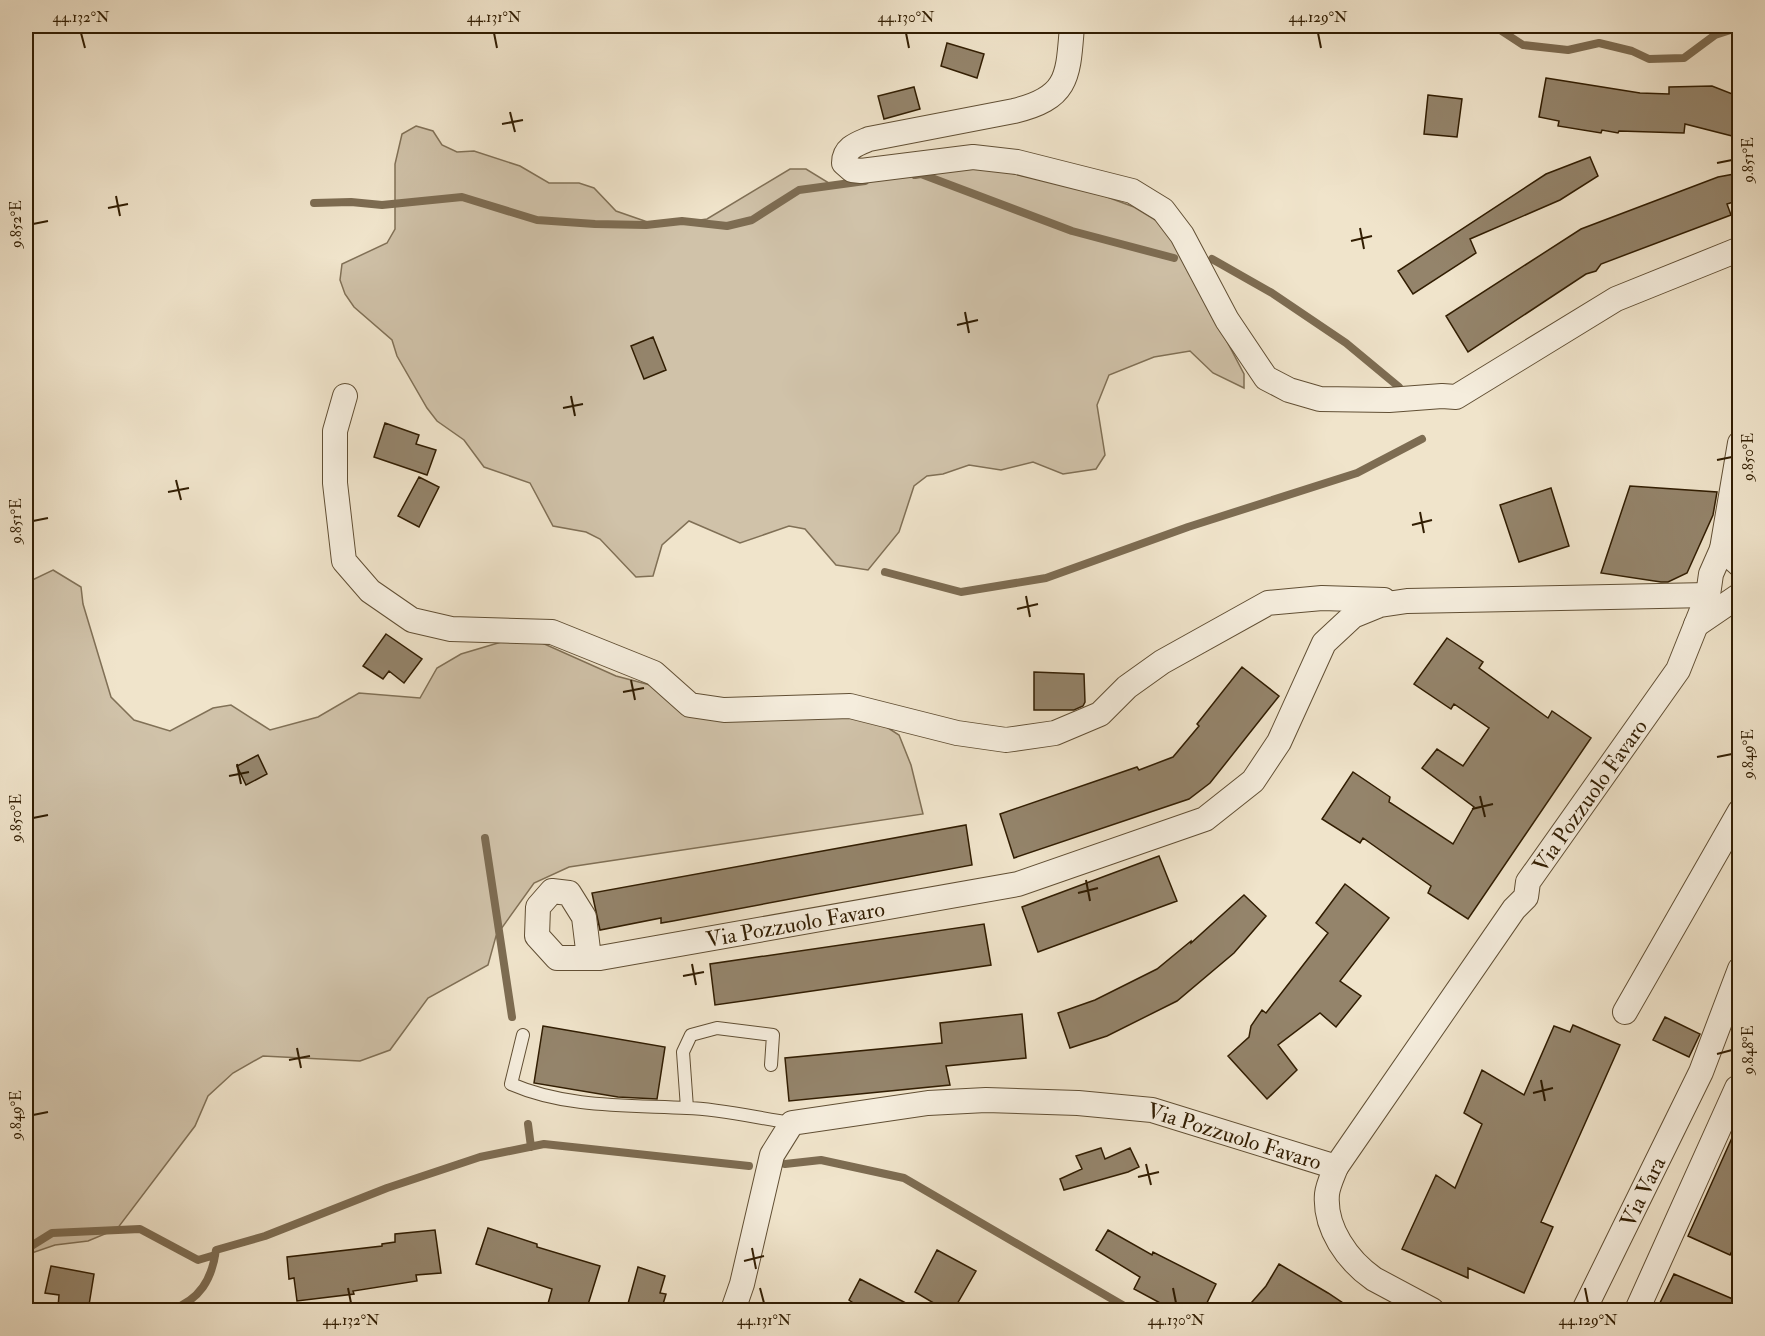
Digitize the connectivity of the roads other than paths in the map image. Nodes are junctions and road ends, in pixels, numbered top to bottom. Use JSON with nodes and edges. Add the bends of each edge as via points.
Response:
{"nodes":[{"id":1,"x":1072,"y":26,"type":"edge"},
{"id":2,"x":1740,"y":249,"type":"edge"},
{"id":3,"x":345,"y":396,"type":"dead end"},
{"id":4,"x":1740,"y":442,"type":"edge"},
{"id":5,"x":1722,"y":549,"type":"junction"},
{"id":6,"x":1740,"y":566,"type":"edge"},
{"id":7,"x":1708,"y":595,"type":"junction"},
{"id":8,"x":1740,"y":595,"type":"edge"},
{"id":9,"x":1407,"y":601,"type":"junction"},
{"id":10,"x":1696,"y":625,"type":"junction"},
{"id":11,"x":1737,"y":821,"type":"edge"},
{"id":12,"x":589,"y":958,"type":"dead end"},
{"id":13,"x":1740,"y":969,"type":"edge"},
{"id":14,"x":1625,"y":1012,"type":"dead end"},
{"id":15,"x":523,"y":1035,"type":"dead end"},
{"id":16,"x":771,"y":1065,"type":"dead end"},
{"id":17,"x":1701,"y":1072,"type":"junction"},
{"id":18,"x":1738,"y":1089,"type":"edge"},
{"id":19,"x":687,"y":1107,"type":"junction"},
{"id":20,"x":792,"y":1123,"type":"junction"},
{"id":21,"x":1336,"y":1167,"type":"junction"},
{"id":22,"x":733,"y":1311,"type":"edge"},
{"id":23,"x":1432,"y":1311,"type":"edge"},
{"id":24,"x":1584,"y":1311,"type":"edge"},
{"id":25,"x":1637,"y":1311,"type":"edge"}],
"edges":[{"from":1,"to":2,"type":"street","via":[[1063,83],[1052,98],[1035,106],[869,139],[847,150],[844,163],[861,171],[973,157],[1028,164],[1132,191],[1163,210],[1182,235],[1227,321],[1266,378],[1289,390],[1320,399],[1353,401],[1456,397],[1616,299]]},
{"from":3,"to":9,"type":"street","via":[[335,431],[335,483],[344,561],[370,591],[412,620],[451,629],[561,635],[654,673],[690,705],[724,710],[850,705],[957,733],[1006,740],[1055,733],[1100,714],[1127,687],[1162,662],[1268,603],[1322,598]]},
{"from":4,"to":5,"type":"street","name":"Via Pozzuolo Favaro"},
{"from":5,"to":6,"type":"street"},
{"from":5,"to":7,"type":"street","name":"Via Pozzuolo Favaro","via":[[1711,574]]},
{"from":7,"to":9,"type":"street","name":"Via Pozzuolo Favaro"},
{"from":7,"to":10,"type":"street","name":"Via Pozzuolo Favaro"},
{"from":8,"to":10,"type":"street"},
{"from":9,"to":12,"type":"street","name":"Via Pozzuolo Favaro","via":[[1380,605],[1353,616],[1324,642],[1280,742],[1253,781],[1205,819],[1018,885]]},
{"from":10,"to":21,"type":"street","name":"Via Pozzuolo Favaro","via":[[1678,670],[1528,882],[1526,897]]},
{"from":11,"to":14,"type":"street"},
{"from":13,"to":17,"type":"street","name":"Via Vara"},
{"from":15,"to":19,"type":"lane","via":[[511,1083],[532,1093],[574,1101]]},
{"from":16,"to":19,"type":"lane","via":[[773,1035],[717,1028],[691,1035],[683,1052]]},
{"from":17,"to":18,"type":"street"},
{"from":17,"to":24,"type":"street","name":"Via Vara"},
{"from":18,"to":25,"type":"street","name":"Via Vara"},
{"from":19,"to":20,"type":"lane"},
{"from":20,"to":21,"type":"street","name":"Via Pozzuolo Favaro","via":[[928,1103],[1078,1103],[1152,1110]]},
{"from":20,"to":22,"type":"street","via":[[772,1155]]},
{"from":21,"to":23,"type":"street","via":[[1327,1193],[1328,1210],[1344,1250],[1365,1273]]}]}
